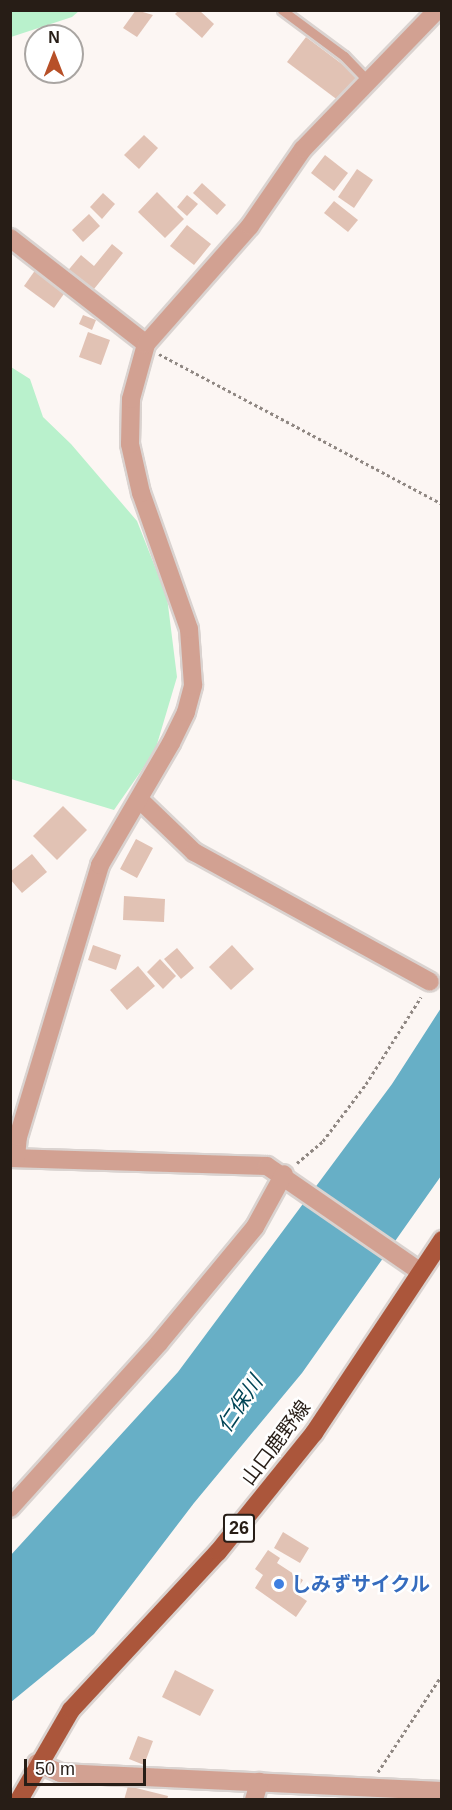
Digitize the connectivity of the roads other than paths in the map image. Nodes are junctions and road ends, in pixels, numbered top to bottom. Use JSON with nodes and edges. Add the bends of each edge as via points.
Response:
{"nodes":[{"id":1,"x":282,"y":10,"type":"edge"},
{"id":2,"x":437,"y":10,"type":"edge"},
{"id":3,"x":370,"y":83,"type":"junction"},
{"id":4,"x":10,"y":238,"type":"edge"},
{"id":5,"x":146,"y":344,"type":"junction"},
{"id":6,"x":141,"y":801,"type":"junction"},
{"id":7,"x":430,"y":982,"type":"road end"},
{"id":8,"x":14,"y":1158,"type":"edge"},
{"id":9,"x":287,"y":1177,"type":"junction"},
{"id":10,"x":441,"y":1240,"type":"edge"},
{"id":11,"x":419,"y":1271,"type":"junction"},
{"id":12,"x":10,"y":1508,"type":"edge"},
{"id":13,"x":37,"y":1763,"type":"junction"},
{"id":14,"x":256,"y":1791,"type":"edge"},
{"id":15,"x":441,"y":1791,"type":"edge"},
{"id":16,"x":19,"y":1800,"type":"edge"}],
"edges":[{"from":1,"to":3,"type":"lane","via":[[344,57]]},
{"from":2,"to":3,"type":"street"},
{"from":3,"to":5,"type":"street","via":[[303,149],[250,226]]},
{"from":4,"to":5,"type":"street"},
{"from":5,"to":6,"type":"street","via":[[131,399],[130,444],[141,493],[189,629],[194,654],[193,685],[186,712]]},
{"from":6,"to":7,"type":"street","via":[[194,852]]},
{"from":6,"to":8,"type":"street","via":[[100,865],[87,900]]},
{"from":8,"to":9,"type":"street","via":[[241,1163],[267,1166]]},
{"from":9,"to":11,"type":"street"},
{"from":9,"to":12,"type":"street","via":[[255,1227],[159,1342]]},
{"from":10,"to":11,"type":"main road","name":"山口鹿野線","number":"26"},
{"from":11,"to":13,"type":"main road","name":"山口鹿野線","number":"26","via":[[314,1433],[272,1488],[72,1710]]},
{"from":13,"to":14,"type":"street","via":[[60,1773]]},
{"from":13,"to":16,"type":"main road","name":"山口鹿野線","number":"26"},
{"from":14,"to":15,"type":"street"}]}
